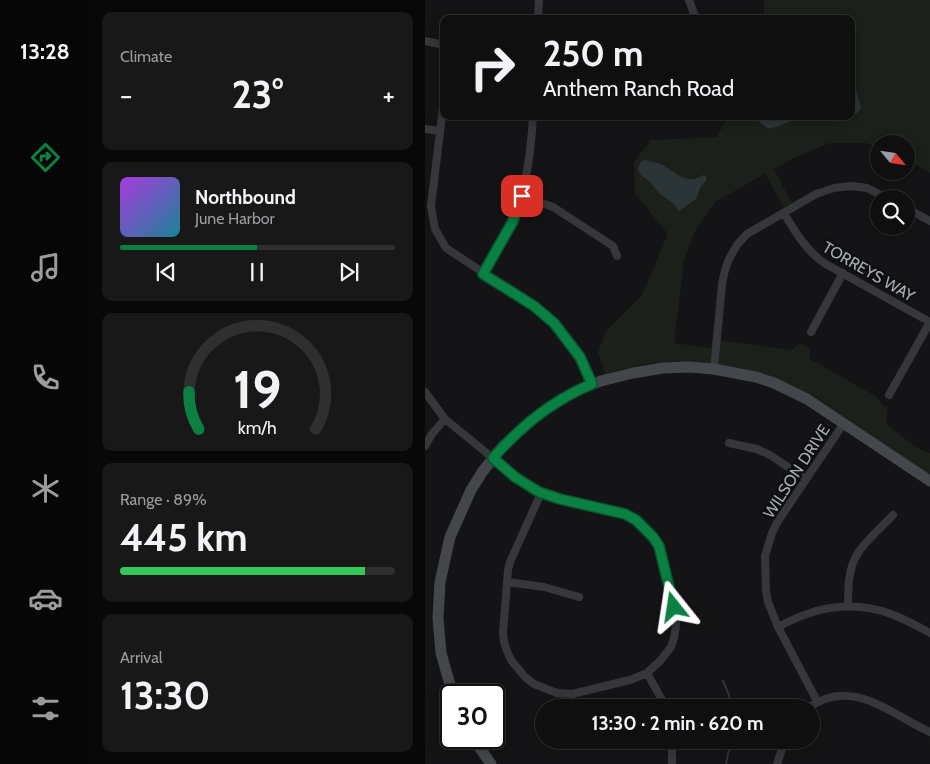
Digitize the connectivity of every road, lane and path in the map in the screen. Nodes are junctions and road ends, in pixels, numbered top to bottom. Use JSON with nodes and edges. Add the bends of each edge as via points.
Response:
{"nodes":[{"id":1,"x":539,"y":0,"type":"edge"},
{"id":2,"x":689,"y":0,"type":"edge"},
{"id":3,"x":538,"y":15,"type":"edge"},
{"id":4,"x":695,"y":15,"type":"edge"},
{"id":5,"x":425,"y":41,"type":"edge"},
{"id":6,"x":440,"y":44,"type":"edge"},
{"id":7,"x":441,"y":120,"type":"edge"},
{"id":8,"x":533,"y":120,"type":"edge"},
{"id":9,"x":425,"y":129,"type":"edge"},
{"id":10,"x":440,"y":131,"type":"junction"},
{"id":11,"x":871,"y":190,"type":"edge"},
{"id":12,"x":522,"y":196,"type":"junction"},
{"id":13,"x":784,"y":212,"type":"junction"},
{"id":14,"x":915,"y":213,"type":"edge"},
{"id":15,"x":429,"y":218,"type":"edge"},
{"id":16,"x":930,"y":221,"type":"edge"},
{"id":17,"x":617,"y":256,"type":"dead end"},
{"id":18,"x":843,"y":273,"type":"junction"},
{"id":19,"x":483,"y":274,"type":"junction"},
{"id":20,"x":930,"y":322,"type":"edge"},
{"id":21,"x":811,"y":332,"type":"dead end"},
{"id":22,"x":714,"y":369,"type":"junction"},
{"id":23,"x":592,"y":384,"type":"junction"},
{"id":24,"x":425,"y":392,"type":"edge"},
{"id":25,"x":889,"y":394,"type":"dead end"},
{"id":26,"x":445,"y":419,"type":"junction"},
{"id":27,"x":844,"y":423,"type":"junction"},
{"id":28,"x":729,"y":443,"type":"dead end"},
{"id":29,"x":425,"y":446,"type":"edge"},
{"id":30,"x":493,"y":458,"type":"junction"},
{"id":31,"x":806,"y":479,"type":"junction"},
{"id":32,"x":930,"y":481,"type":"edge"},
{"id":33,"x":541,"y":493,"type":"junction"},
{"id":34,"x":893,"y":516,"type":"dead end"},
{"id":35,"x":507,"y":582,"type":"junction"},
{"id":36,"x":579,"y":597,"type":"dead end"},
{"id":37,"x":848,"y":606,"type":"junction"},
{"id":38,"x":778,"y":627,"type":"junction"},
{"id":39,"x":930,"y":633,"type":"edge"},
{"id":40,"x":647,"y":673,"type":"junction"},
{"id":41,"x":450,"y":684,"type":"edge"},
{"id":42,"x":661,"y":699,"type":"edge"},
{"id":43,"x":816,"y":699,"type":"edge"},
{"id":44,"x":820,"y":700,"type":"edge"},
{"id":45,"x":930,"y":732,"type":"edge"},
{"id":46,"x":481,"y":749,"type":"edge"},
{"id":47,"x":672,"y":749,"type":"edge"},
{"id":48,"x":782,"y":749,"type":"edge"},
{"id":49,"x":491,"y":764,"type":"edge"},
{"id":50,"x":672,"y":764,"type":"edge"},
{"id":51,"x":777,"y":764,"type":"edge"}],
"edges":[{"from":1,"to":3,"type":"street"},
{"from":2,"to":4,"type":"street"},
{"from":5,"to":6,"type":"street"},
{"from":7,"to":10,"type":"street"},
{"from":8,"to":12,"type":"street"},
{"from":9,"to":10,"type":"street"},
{"from":10,"to":15,"type":"street"},
{"from":11,"to":13,"type":"street","via":[[851,186],[834,188]]},
{"from":12,"to":17,"type":"street","via":[[553,207],[613,246]]},
{"from":12,"to":19,"type":"street","via":[[513,221]]},
{"from":13,"to":18,"type":"street","name":"TORREYS WAY","via":[[814,256]]},
{"from":13,"to":22,"type":"street","via":[[747,234],[729,259],[722,284]]},
{"from":14,"to":16,"type":"street"},
{"from":15,"to":19,"type":"street","via":[[446,248]]},
{"from":18,"to":20,"type":"street","name":"TORREYS WAY"},
{"from":18,"to":21,"type":"street"},
{"from":19,"to":23,"type":"street","via":[[534,306],[554,323],[580,357]]},
{"from":20,"to":25,"type":"street"},
{"from":22,"to":23,"type":"street","via":[[663,368],[633,372]]},
{"from":22,"to":27,"type":"street","via":[[774,383]]},
{"from":23,"to":30,"type":"street","via":[[548,408]]},
{"from":24,"to":26,"type":"street"},
{"from":26,"to":29,"type":"street"},
{"from":26,"to":30,"type":"street"},
{"from":27,"to":31,"type":"street","name":"WILSON DRIVE"},
{"from":27,"to":32,"type":"street"},
{"from":28,"to":31,"type":"street","via":[[770,455]]},
{"from":30,"to":33,"type":"street","via":[[527,486]]},
{"from":30,"to":41,"type":"street","via":[[460,513],[450,537],[440,582],[441,653]]},
{"from":31,"to":38,"type":"street","name":"WILSON DRIVE","via":[[778,521],[765,556],[768,602]]},
{"from":33,"to":35,"type":"street","via":[[513,553]]},
{"from":33,"to":40,"type":"street","via":[[625,514],[636,520],[659,546],[676,613],[676,626],[671,646]]},
{"from":34,"to":37,"type":"street","via":[[858,553],[850,572]]},
{"from":35,"to":36,"type":"street","via":[[544,587]]},
{"from":35,"to":40,"type":"street","via":[[504,642],[511,660],[534,684],[557,693],[572,694]]},
{"from":37,"to":38,"type":"street","via":[[805,614]]},
{"from":37,"to":39,"type":"street","via":[[890,614]]},
{"from":38,"to":43,"type":"street","name":"WILSON DRIVE"},
{"from":40,"to":42,"type":"street"},
{"from":44,"to":45,"type":"street","via":[[843,695],[869,700]]},
{"from":46,"to":49,"type":"street"},
{"from":47,"to":50,"type":"street"},
{"from":48,"to":51,"type":"street"}]}
